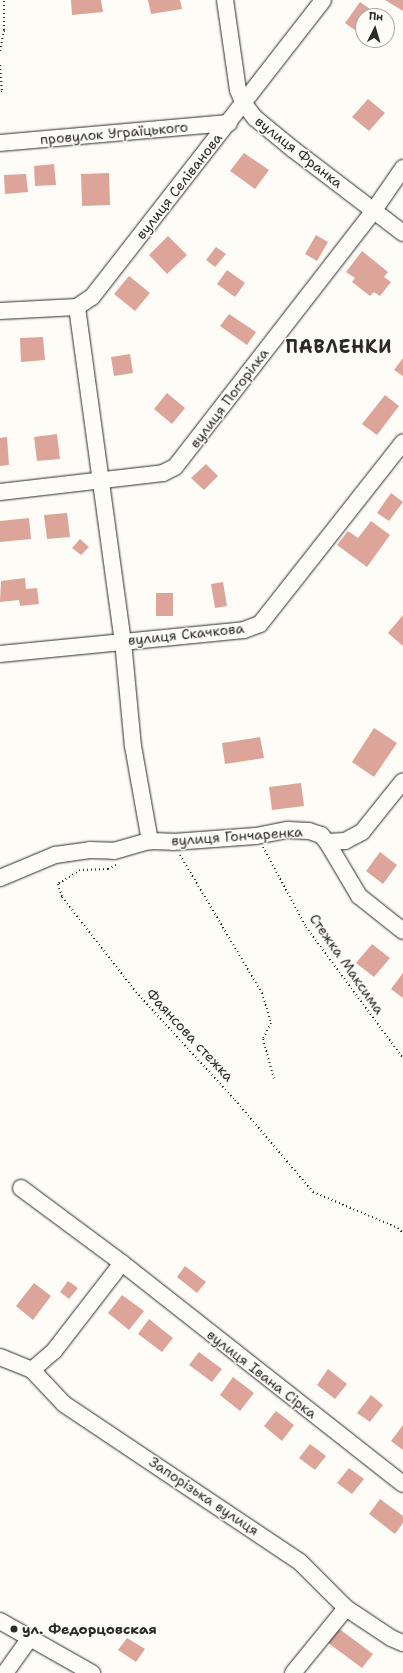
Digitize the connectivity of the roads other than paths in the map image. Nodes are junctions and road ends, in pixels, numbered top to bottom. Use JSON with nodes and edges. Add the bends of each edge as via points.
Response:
{"nodes":[{"id":1,"x":225,"y":0,"type":"edge"},
{"id":2,"x":323,"y":0,"type":"edge"},
{"id":3,"x":244,"y":104,"type":"junction"},
{"id":4,"x":229,"y":123,"type":"junction"},
{"id":5,"x":0,"y":143,"type":"edge"},
{"id":6,"x":403,"y":168,"type":"edge"},
{"id":7,"x":374,"y":210,"type":"junction"},
{"id":8,"x":403,"y":233,"type":"edge"},
{"id":9,"x":78,"y":307,"type":"junction"},
{"id":10,"x":0,"y":311,"type":"edge"},
{"id":11,"x":403,"y":442,"type":"edge"},
{"id":12,"x":102,"y":481,"type":"junction"},
{"id":13,"x":0,"y":492,"type":"edge"},
{"id":14,"x":122,"y":641,"type":"junction"},
{"id":15,"x":0,"y":654,"type":"edge"},
{"id":16,"x":403,"y":781,"type":"edge"},
{"id":17,"x":150,"y":841,"type":"junction"},
{"id":18,"x":327,"y":842,"type":"junction"},
{"id":19,"x":0,"y":878,"type":"edge"},
{"id":20,"x":403,"y":931,"type":"edge"},
{"id":21,"x":20,"y":1188,"type":"dead end"},
{"id":22,"x":122,"y":1263,"type":"junction"},
{"id":23,"x":0,"y":1357,"type":"edge"},
{"id":24,"x":32,"y":1370,"type":"junction"},
{"id":25,"x":403,"y":1484,"type":"edge"},
{"id":26,"x":346,"y":1608,"type":"junction"},
{"id":27,"x":0,"y":1621,"type":"edge"},
{"id":28,"x":30,"y":1638,"type":"junction"},
{"id":29,"x":403,"y":1643,"type":"edge"},
{"id":30,"x":6,"y":1673,"type":"edge"},
{"id":31,"x":92,"y":1673,"type":"edge"},
{"id":32,"x":293,"y":1673,"type":"edge"}],
"edges":[{"from":1,"to":3,"type":"street","name":"вулиця Франка","via":[[238,90]]},
{"from":2,"to":3,"type":"street","name":"вулиця Селіванова"},
{"from":3,"to":4,"type":"street","name":"вулиця Селіванова"},
{"from":3,"to":7,"type":"street","name":"вулиця Франка","via":[[255,118],[294,150]]},
{"from":4,"to":5,"type":"street","name":"провулок Уграїцького"},
{"from":4,"to":9,"type":"street","name":"вулиця Селіванова","via":[[92,297]]},
{"from":6,"to":7,"type":"street","name":"вулиця Погорілка"},
{"from":7,"to":8,"type":"street","name":"вулиця Франка"},
{"from":7,"to":12,"type":"street","name":"вулиця Погорілка","via":[[175,466],[164,473]]},
{"from":9,"to":10,"type":"street"},
{"from":9,"to":12,"type":"street"},
{"from":11,"to":14,"type":"street","name":"вулиця Скачкова","via":[[260,624],[244,630]]},
{"from":12,"to":13,"type":"street","name":"вулиця Погорілка"},
{"from":12,"to":14,"type":"street"},
{"from":14,"to":15,"type":"street","name":"вулиця Скачкова"},
{"from":14,"to":17,"type":"street","via":[[133,746]]},
{"from":16,"to":18,"type":"street","via":[[362,832],[345,841]]},
{"from":17,"to":18,"type":"street","name":"вулиця Гончаренка","via":[[172,842],[309,830],[321,835]]},
{"from":17,"to":19,"type":"street","name":"вулиця Гончаренка","via":[[114,851],[90,850],[55,855]]},
{"from":18,"to":20,"type":"street","via":[[359,896]]},
{"from":21,"to":22,"type":"street","name":"вулиця Івана Сірка"},
{"from":22,"to":24,"type":"street","via":[[54,1350]]},
{"from":22,"to":25,"type":"street","name":"вулиця Івана Сірка"},
{"from":23,"to":24,"type":"street","name":"Запорізька вулиця"},
{"from":24,"to":26,"type":"street","name":"Запорізька вулиця","via":[[64,1404],[300,1562]]},
{"from":26,"to":29,"type":"street","name":"Запорізька вулиця","via":[[391,1638]]},
{"from":26,"to":32,"type":"street"},
{"from":27,"to":28,"type":"street"},
{"from":28,"to":30,"type":"street"},
{"from":28,"to":31,"type":"street"}]}
